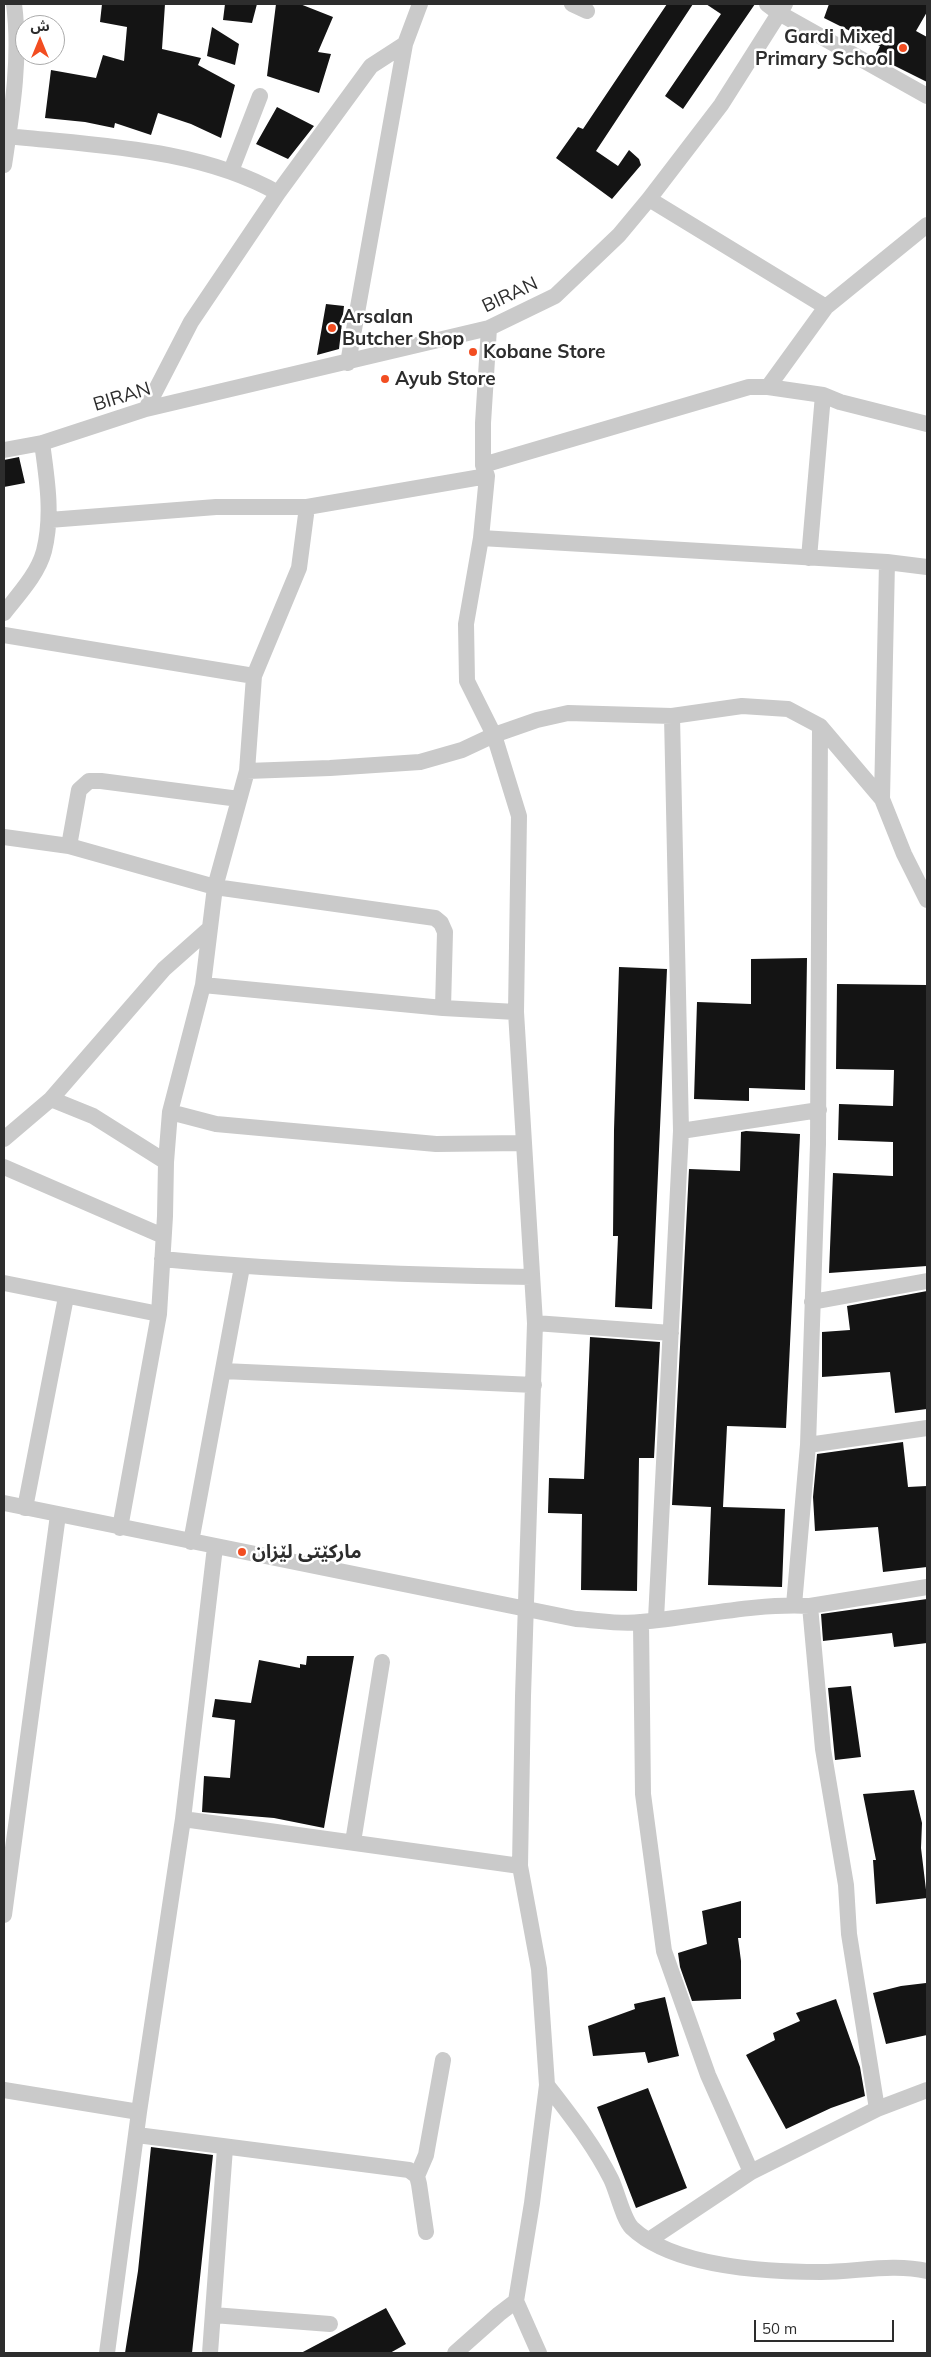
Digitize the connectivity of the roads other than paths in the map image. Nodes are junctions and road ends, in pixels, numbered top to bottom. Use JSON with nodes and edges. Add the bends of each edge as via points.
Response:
{"nodes":[{"id":1,"x":14,"y":4,"type":"edge"},
{"id":2,"x":420,"y":4,"type":"edge"},
{"id":3,"x":777,"y":7,"type":"edge"},
{"id":4,"x":405,"y":44,"type":"junction"},
{"id":5,"x":260,"y":96,"type":"dead end"},
{"id":6,"x":927,"y":96,"type":"edge"},
{"id":7,"x":8,"y":110,"type":"edge"},
{"id":8,"x":8,"y":136,"type":"junction"},
{"id":9,"x":4,"y":165,"type":"edge"},
{"id":10,"x":232,"y":171,"type":"junction"},
{"id":11,"x":278,"y":193,"type":"junction"},
{"id":12,"x":649,"y":199,"type":"junction"},
{"id":13,"x":927,"y":225,"type":"edge"},
{"id":14,"x":826,"y":307,"type":"junction"},
{"id":15,"x":489,"y":328,"type":"junction"},
{"id":16,"x":348,"y":363,"type":"junction"},
{"id":17,"x":768,"y":387,"type":"junction"},
{"id":18,"x":823,"y":394,"type":"junction"},
{"id":19,"x":146,"y":409,"type":"junction"},
{"id":20,"x":927,"y":424,"type":"edge"},
{"id":21,"x":42,"y":443,"type":"junction"},
{"id":22,"x":4,"y":450,"type":"edge"},
{"id":23,"x":485,"y":471,"type":"junction"},
{"id":24,"x":307,"y":507,"type":"junction"},
{"id":25,"x":48,"y":520,"type":"junction"},
{"id":26,"x":481,"y":538,"type":"junction"},
{"id":27,"x":810,"y":558,"type":"junction"},
{"id":28,"x":887,"y":562,"type":"junction"},
{"id":29,"x":927,"y":568,"type":"edge"},
{"id":30,"x":4,"y":613,"type":"edge"},
{"id":31,"x":4,"y":635,"type":"edge"},
{"id":32,"x":254,"y":676,"type":"junction"},
{"id":33,"x":672,"y":716,"type":"junction"},
{"id":34,"x":820,"y":726,"type":"junction"},
{"id":35,"x":494,"y":735,"type":"junction"},
{"id":36,"x":247,"y":770,"type":"junction"},
{"id":37,"x":238,"y":799,"type":"junction"},
{"id":38,"x":882,"y":799,"type":"junction"},
{"id":39,"x":4,"y":837,"type":"edge"},
{"id":40,"x":69,"y":846,"type":"junction"},
{"id":41,"x":215,"y":887,"type":"junction"},
{"id":42,"x":927,"y":900,"type":"edge"},
{"id":43,"x":209,"y":929,"type":"junction"},
{"id":44,"x":203,"y":985,"type":"junction"},
{"id":45,"x":443,"y":1008,"type":"junction"},
{"id":46,"x":516,"y":1012,"type":"junction"},
{"id":47,"x":51,"y":1099,"type":"junction"},
{"id":48,"x":819,"y":1110,"type":"junction"},
{"id":49,"x":170,"y":1112,"type":"junction"},
{"id":50,"x":681,"y":1131,"type":"junction"},
{"id":51,"x":4,"y":1139,"type":"edge"},
{"id":52,"x":524,"y":1144,"type":"junction"},
{"id":53,"x":166,"y":1162,"type":"junction"},
{"id":54,"x":4,"y":1167,"type":"edge"},
{"id":55,"x":163,"y":1236,"type":"junction"},
{"id":56,"x":162,"y":1259,"type":"junction"},
{"id":57,"x":242,"y":1267,"type":"junction"},
{"id":58,"x":532,"y":1277,"type":"junction"},
{"id":59,"x":927,"y":1281,"type":"edge"},
{"id":60,"x":4,"y":1283,"type":"edge"},
{"id":61,"x":66,"y":1297,"type":"junction"},
{"id":62,"x":812,"y":1302,"type":"junction"},
{"id":63,"x":159,"y":1314,"type":"junction"},
{"id":64,"x":535,"y":1323,"type":"junction"},
{"id":65,"x":671,"y":1334,"type":"junction"},
{"id":66,"x":224,"y":1371,"type":"junction"},
{"id":67,"x":534,"y":1385,"type":"junction"},
{"id":68,"x":927,"y":1428,"type":"edge"},
{"id":69,"x":808,"y":1445,"type":"junction"},
{"id":70,"x":4,"y":1503,"type":"edge"},
{"id":71,"x":25,"y":1508,"type":"junction"},
{"id":72,"x":58,"y":1515,"type":"junction"},
{"id":73,"x":120,"y":1528,"type":"junction"},
{"id":74,"x":190,"y":1542,"type":"junction"},
{"id":75,"x":215,"y":1547,"type":"junction"},
{"id":76,"x":927,"y":1586,"type":"edge"},
{"id":77,"x":794,"y":1606,"type":"junction"},
{"id":78,"x":810,"y":1606,"type":"junction"},
{"id":79,"x":528,"y":1610,"type":"junction"},
{"id":80,"x":648,"y":1621,"type":"junction"},
{"id":81,"x":382,"y":1662,"type":"dead end"},
{"id":82,"x":183,"y":1819,"type":"junction"},
{"id":83,"x":353,"y":1842,"type":"junction"},
{"id":84,"x":520,"y":1866,"type":"junction"},
{"id":85,"x":4,"y":1915,"type":"edge"},
{"id":86,"x":443,"y":2060,"type":"dead end"},
{"id":87,"x":547,"y":2085,"type":"junction"},
{"id":88,"x":4,"y":2090,"type":"edge"},
{"id":89,"x":927,"y":2090,"type":"edge"},
{"id":90,"x":877,"y":2109,"type":"junction"},
{"id":91,"x":139,"y":2112,"type":"junction"},
{"id":92,"x":136,"y":2135,"type":"junction"},
{"id":93,"x":225,"y":2148,"type":"junction"},
{"id":94,"x":751,"y":2172,"type":"junction"},
{"id":95,"x":417,"y":2176,"type":"junction"},
{"id":96,"x":426,"y":2232,"type":"dead end"},
{"id":97,"x":649,"y":2240,"type":"junction"},
{"id":98,"x":927,"y":2271,"type":"edge"},
{"id":99,"x":516,"y":2301,"type":"junction"},
{"id":100,"x":213,"y":2315,"type":"junction"},
{"id":101,"x":330,"y":2324,"type":"dead end"},
{"id":102,"x":107,"y":2353,"type":"edge"},
{"id":103,"x":210,"y":2353,"type":"edge"},
{"id":104,"x":455,"y":2353,"type":"edge"},
{"id":105,"x":539,"y":2353,"type":"edge"}],
"edges":[{"from":1,"to":7,"type":"street","via":[[18,31]]},
{"from":2,"to":4,"type":"street"},
{"from":3,"to":6,"type":"street"},
{"from":3,"to":12,"type":"street","name":"BIRAN","via":[[720,106]]},
{"from":4,"to":11,"type":"street","via":[[371,66]]},
{"from":4,"to":16,"type":"street"},
{"from":5,"to":10,"type":"street"},
{"from":7,"to":8,"type":"street"},
{"from":8,"to":9,"type":"street"},
{"from":8,"to":10,"type":"street","via":[[146,151]]},
{"from":10,"to":11,"type":"street"},
{"from":11,"to":19,"type":"street","via":[[191,322]]},
{"from":12,"to":14,"type":"street"},
{"from":12,"to":15,"type":"street","name":"BIRAN","via":[[620,235],[555,296]]},
{"from":13,"to":14,"type":"street"},
{"from":14,"to":17,"type":"street"},
{"from":15,"to":16,"type":"street","name":"BIRAN"},
{"from":15,"to":23,"type":"street","via":[[483,423]]},
{"from":16,"to":19,"type":"street","name":"BIRAN"},
{"from":17,"to":18,"type":"street"},
{"from":17,"to":23,"type":"street","via":[[749,387]]},
{"from":18,"to":20,"type":"street","via":[[840,402]]},
{"from":18,"to":27,"type":"street"},
{"from":19,"to":21,"type":"street","name":"BIRAN"},
{"from":21,"to":22,"type":"street","name":"BIRAN"},
{"from":21,"to":25,"type":"street"},
{"from":23,"to":24,"type":"street"},
{"from":23,"to":26,"type":"street"},
{"from":24,"to":25,"type":"street","via":[[216,507]]},
{"from":24,"to":32,"type":"street","via":[[299,568]]},
{"from":25,"to":30,"type":"street","via":[[44,553]]},
{"from":26,"to":27,"type":"street"},
{"from":26,"to":35,"type":"street","via":[[466,624],[467,681]]},
{"from":27,"to":28,"type":"street"},
{"from":28,"to":29,"type":"street"},
{"from":28,"to":38,"type":"street"},
{"from":31,"to":32,"type":"street"},
{"from":32,"to":36,"type":"street"},
{"from":33,"to":34,"type":"street","via":[[742,706],[788,709]]},
{"from":33,"to":35,"type":"street","via":[[568,713]]},
{"from":33,"to":50,"type":"street"},
{"from":34,"to":38,"type":"street"},
{"from":34,"to":48,"type":"street"},
{"from":35,"to":36,"type":"street","via":[[462,750],[420,762],[302,770]]},
{"from":35,"to":46,"type":"street","via":[[520,816]]},
{"from":36,"to":37,"type":"street"},
{"from":37,"to":40,"type":"street","via":[[88,781],[79,790]]},
{"from":37,"to":41,"type":"street"},
{"from":38,"to":42,"type":"street"},
{"from":39,"to":40,"type":"street"},
{"from":40,"to":41,"type":"street"},
{"from":41,"to":43,"type":"street"},
{"from":41,"to":45,"type":"street","via":[[435,918],[445,932]]},
{"from":43,"to":44,"type":"street"},
{"from":43,"to":47,"type":"street","via":[[164,969]]},
{"from":44,"to":45,"type":"street"},
{"from":44,"to":49,"type":"street"},
{"from":45,"to":46,"type":"street"},
{"from":46,"to":52,"type":"street"},
{"from":47,"to":51,"type":"street"},
{"from":47,"to":53,"type":"street","via":[[92,1116]]},
{"from":48,"to":50,"type":"street"},
{"from":48,"to":62,"type":"street"},
{"from":49,"to":52,"type":"street","via":[[216,1124],[436,1144]]},
{"from":49,"to":53,"type":"street"},
{"from":50,"to":65,"type":"street"},
{"from":52,"to":58,"type":"street"},
{"from":53,"to":55,"type":"street"},
{"from":54,"to":55,"type":"street"},
{"from":55,"to":56,"type":"street"},
{"from":56,"to":57,"type":"street"},
{"from":56,"to":63,"type":"street"},
{"from":57,"to":58,"type":"street","via":[[359,1274]]},
{"from":57,"to":66,"type":"street"},
{"from":58,"to":64,"type":"street"},
{"from":59,"to":62,"type":"street"},
{"from":60,"to":61,"type":"street"},
{"from":61,"to":63,"type":"street"},
{"from":61,"to":71,"type":"street"},
{"from":62,"to":69,"type":"street"},
{"from":63,"to":73,"type":"street"},
{"from":64,"to":65,"type":"street"},
{"from":64,"to":67,"type":"street"},
{"from":65,"to":80,"type":"street"},
{"from":66,"to":67,"type":"street"},
{"from":66,"to":74,"type":"street"},
{"from":67,"to":79,"type":"street"},
{"from":68,"to":69,"type":"street"},
{"from":69,"to":77,"type":"street"},
{"from":70,"to":71,"type":"street"},
{"from":71,"to":72,"type":"street"},
{"from":72,"to":73,"type":"street"},
{"from":72,"to":85,"type":"street"},
{"from":73,"to":74,"type":"street"},
{"from":74,"to":75,"type":"street"},
{"from":75,"to":79,"type":"street"},
{"from":75,"to":82,"type":"street"},
{"from":76,"to":78,"type":"street"},
{"from":77,"to":78,"type":"street"},
{"from":77,"to":80,"type":"street"},
{"from":78,"to":90,"type":"street","via":[[823,1749],[846,1885],[849,1934]]},
{"from":79,"to":80,"type":"street","via":[[576,1620]]},
{"from":79,"to":84,"type":"street"},
{"from":80,"to":94,"type":"street","via":[[643,1794],[664,1951],[708,2075]]},
{"from":81,"to":83,"type":"street"},
{"from":82,"to":83,"type":"street"},
{"from":82,"to":91,"type":"street"},
{"from":83,"to":84,"type":"street"},
{"from":84,"to":87,"type":"street","via":[[539,1969]]},
{"from":86,"to":95,"type":"street","via":[[426,2155]]},
{"from":87,"to":97,"type":"street","via":[[588,2138],[612,2180],[630,2227]]},
{"from":87,"to":99,"type":"street"},
{"from":88,"to":91,"type":"street"},
{"from":89,"to":90,"type":"street"},
{"from":90,"to":94,"type":"street"},
{"from":91,"to":92,"type":"street"},
{"from":92,"to":93,"type":"street"},
{"from":92,"to":102,"type":"street"},
{"from":93,"to":95,"type":"street","via":[[409,2170]]},
{"from":93,"to":100,"type":"street"},
{"from":94,"to":97,"type":"street"},
{"from":95,"to":96,"type":"street"},
{"from":97,"to":98,"type":"street","via":[[673,2252],[729,2266],[821,2272],[912,2267]]},
{"from":99,"to":104,"type":"street"},
{"from":99,"to":105,"type":"street"},
{"from":100,"to":101,"type":"street"},
{"from":100,"to":103,"type":"street"}]}
